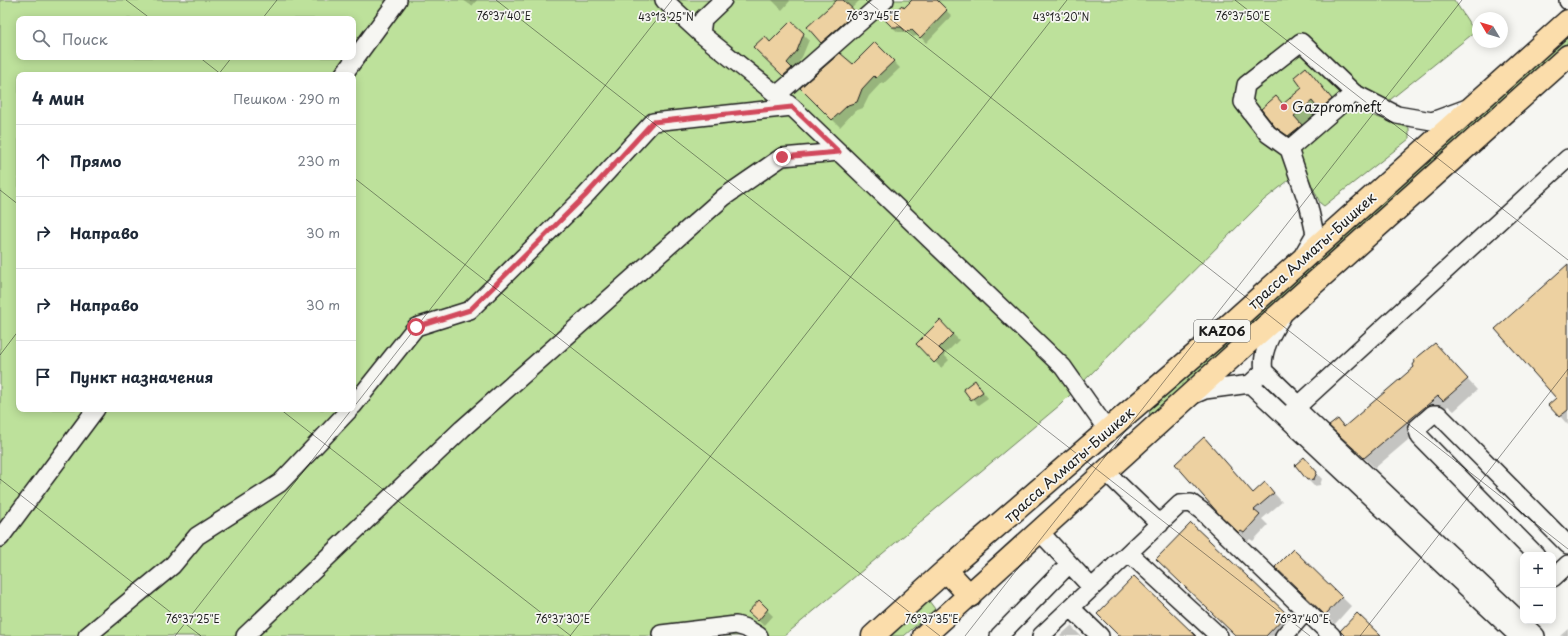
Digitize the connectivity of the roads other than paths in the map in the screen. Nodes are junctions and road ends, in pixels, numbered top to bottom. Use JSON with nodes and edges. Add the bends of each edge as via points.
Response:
{"nodes":[{"id":1,"x":398,"y":0,"type":"edge"},
{"id":2,"x":664,"y":0,"type":"edge"},
{"id":3,"x":723,"y":0,"type":"edge"},
{"id":4,"x":885,"y":0,"type":"edge"},
{"id":5,"x":1568,"y":21,"type":"edge"},
{"id":6,"x":701,"y":34,"type":"junction"},
{"id":7,"x":1568,"y":56,"type":"edge"},
{"id":8,"x":356,"y":57,"type":"edge"},
{"id":9,"x":354,"y":60,"type":"edge"},
{"id":10,"x":345,"y":72,"type":"edge"},
{"id":11,"x":1354,"y":93,"type":"junction"},
{"id":12,"x":777,"y":95,"type":"junction"},
{"id":13,"x":1475,"y":105,"type":"junction"},
{"id":14,"x":792,"y":107,"type":"junction"},
{"id":15,"x":1289,"y":149,"type":"junction"},
{"id":16,"x":839,"y":152,"type":"junction"},
{"id":17,"x":1568,"y":158,"type":"edge"},
{"id":18,"x":1299,"y":262,"type":"junction"},
{"id":19,"x":1289,"y":306,"type":"junction"},
{"id":20,"x":1264,"y":371,"type":"junction"},
{"id":21,"x":1250,"y":384,"type":"junction"},
{"id":22,"x":1187,"y":398,"type":"junction"},
{"id":23,"x":356,"y":402,"type":"edge"},
{"id":24,"x":94,"y":412,"type":"edge"},
{"id":25,"x":347,"y":412,"type":"edge"},
{"id":26,"x":1291,"y":412,"type":"junction"},
{"id":27,"x":1108,"y":431,"type":"junction"},
{"id":28,"x":1106,"y":472,"type":"junction"},
{"id":29,"x":1160,"y":524,"type":"junction"},
{"id":30,"x":1040,"y":532,"type":"junction"},
{"id":31,"x":0,"y":538,"type":"edge"},
{"id":32,"x":1568,"y":545,"type":"edge"},
{"id":33,"x":1533,"y":552,"type":"edge"},
{"id":34,"x":1129,"y":553,"type":"junction"},
{"id":35,"x":1069,"y":564,"type":"junction"},
{"id":36,"x":946,"y":570,"type":"junction"},
{"id":37,"x":1092,"y":588,"type":"junction"},
{"id":38,"x":970,"y":596,"type":"junction"},
{"id":39,"x":1071,"y":608,"type":"junction"},
{"id":40,"x":1518,"y":609,"type":"edge"},
{"id":41,"x":1306,"y":611,"type":"junction"},
{"id":42,"x":661,"y":634,"type":"dead end"},
{"id":43,"x":86,"y":636,"type":"edge"},
{"id":44,"x":245,"y":636,"type":"edge"},
{"id":45,"x":759,"y":636,"type":"edge"},
{"id":46,"x":873,"y":636,"type":"edge"},
{"id":47,"x":924,"y":636,"type":"edge"},
{"id":48,"x":999,"y":636,"type":"edge"},
{"id":49,"x":1041,"y":636,"type":"edge"},
{"id":50,"x":1100,"y":636,"type":"edge"},
{"id":51,"x":1219,"y":636,"type":"edge"},
{"id":52,"x":1284,"y":636,"type":"edge"},
{"id":53,"x":1332,"y":636,"type":"edge"},
{"id":54,"x":1518,"y":636,"type":"edge"},
{"id":55,"x":1536,"y":636,"type":"edge"}],
"edges":[{"from":1,"to":8,"type":"street"},
{"from":2,"to":6,"type":"street"},
{"from":3,"to":6,"type":"street","via":[[703,19]]},
{"from":4,"to":12,"type":"street"},
{"from":5,"to":13,"type":"highway","name":"трасса Алматы-Бишкек","number":"KАZ06"},
{"from":6,"to":12,"type":"street"},
{"from":7,"to":19,"type":"highway","name":"трасса Алматы-Бишкек","number":"KАZ06"},
{"from":9,"to":10,"type":"street"},
{"from":11,"to":13,"type":"street","via":[[1397,115],[1432,121]]},
{"from":11,"to":15,"type":"street"},
{"from":11,"to":15,"type":"street","via":[[1301,42],[1246,85],[1243,102],[1268,134]]},
{"from":12,"to":14,"type":"street"},
{"from":13,"to":18,"type":"highway","name":"трасса Алматы-Бишкек","number":"KАZ06"},
{"from":14,"to":16,"type":"street"},
{"from":14,"to":23,"type":"street","via":[[653,122],[585,196],[470,310],[416,327]]},
{"from":15,"to":18,"type":"street","via":[[1309,207],[1314,234]]},
{"from":16,"to":27,"type":"street","via":[[1063,367]]},
{"from":16,"to":44,"type":"street","via":[[782,157],[724,197],[462,429]]},
{"from":17,"to":26,"type":"street"},
{"from":18,"to":27,"type":"highway","name":"трасса Алматы-Бишкек","number":"KАZ06"},
{"from":19,"to":20,"type":"street","via":[[1274,330],[1262,362]]},
{"from":19,"to":22,"type":"highway","name":"трасса Алматы-Бишкек","number":"KАZ06"},
{"from":20,"to":21,"type":"street"},
{"from":20,"to":26,"type":"street","via":[[1295,400]]},
{"from":21,"to":22,"type":"street","via":[[1205,390]]},
{"from":21,"to":26,"type":"street"},
{"from":22,"to":28,"type":"highway","name":"трасса Алматы-Бишкек","number":"KАZ06"},
{"from":24,"to":31,"type":"street"},
{"from":25,"to":43,"type":"street","via":[[280,483],[197,536],[172,566]]},
{"from":26,"to":40,"type":"street"},
{"from":26,"to":54,"type":"street"},
{"from":27,"to":36,"type":"highway","name":"трасса Алматы-Бишкек","number":"KАZ06"},
{"from":28,"to":29,"type":"street"},
{"from":28,"to":30,"type":"highway","name":"трасса Алматы-Бишкек","number":"KАZ06"},
{"from":29,"to":34,"type":"street"},
{"from":29,"to":41,"type":"street","via":[[1180,504],[1191,504],[1203,512]]},
{"from":30,"to":35,"type":"street"},
{"from":30,"to":38,"type":"highway","name":"трасса Алматы-Бишкек","number":"KАZ06"},
{"from":32,"to":33,"type":"street","via":[[1438,414],[1433,414],[1417,428],[1420,437]]},
{"from":34,"to":37,"type":"street"},
{"from":34,"to":51,"type":"street"},
{"from":35,"to":37,"type":"street"},
{"from":35,"to":48,"type":"street"},
{"from":36,"to":38,"type":"highway"},
{"from":36,"to":46,"type":"highway","name":"трасса Алматы-Бишкек","number":"KАZ06"},
{"from":37,"to":39,"type":"street"},
{"from":38,"to":47,"type":"highway","name":"трасса Алматы-Бишкек","number":"KАZ06"},
{"from":39,"to":49,"type":"street"},
{"from":39,"to":50,"type":"street"},
{"from":40,"to":55,"type":"street"},
{"from":41,"to":52,"type":"street"},
{"from":41,"to":53,"type":"street"},
{"from":42,"to":45,"type":"street","via":[[736,625]]}]}
